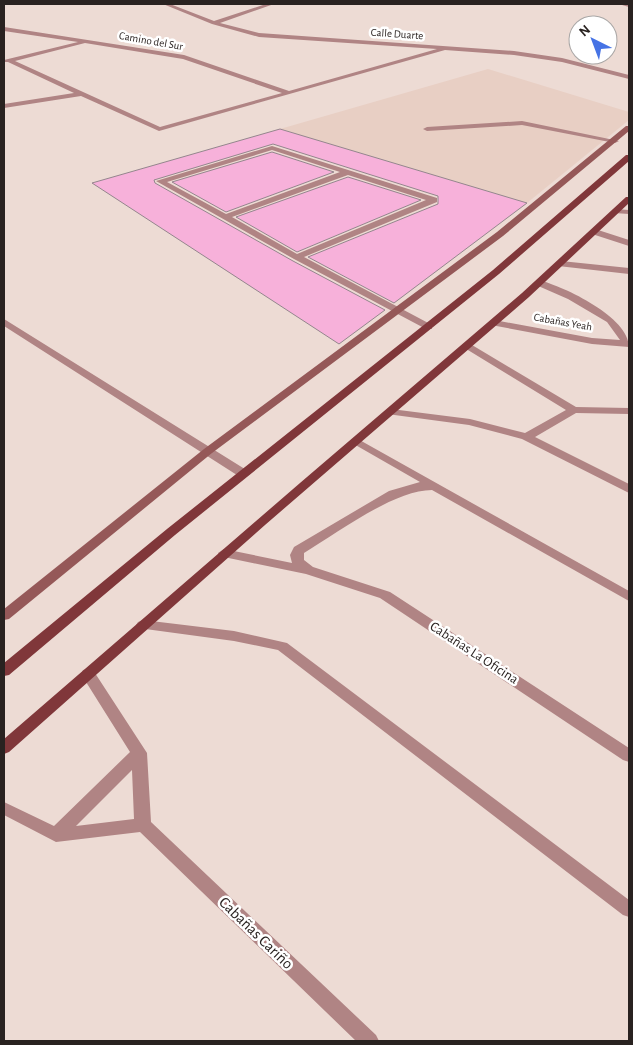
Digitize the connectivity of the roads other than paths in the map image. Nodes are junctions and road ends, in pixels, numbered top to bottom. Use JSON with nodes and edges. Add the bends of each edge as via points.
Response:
{"nodes":[{"id":1,"x":166,"y":4,"type":"edge"},
{"id":2,"x":271,"y":4,"type":"edge"},
{"id":3,"x":624,"y":4,"type":"edge"},
{"id":4,"x":629,"y":5,"type":"edge"},
{"id":5,"x":214,"y":23,"type":"junction"},
{"id":6,"x":4,"y":29,"type":"edge"},
{"id":7,"x":90,"y":41,"type":"junction"},
{"id":8,"x":451,"y":47,"type":"junction"},
{"id":9,"x":6,"y":61,"type":"edge"},
{"id":10,"x":629,"y":77,"type":"edge"},
{"id":11,"x":290,"y":93,"type":"junction"},
{"id":12,"x":81,"y":94,"type":"junction"},
{"id":13,"x":4,"y":106,"type":"edge"},
{"id":14,"x":629,"y":128,"type":"edge"},
{"id":15,"x":427,"y":129,"type":"dead end"},
{"id":16,"x":615,"y":141,"type":"junction"},
{"id":17,"x":629,"y":157,"type":"edge"},
{"id":18,"x":348,"y":172,"type":"junction"},
{"id":19,"x":629,"y":199,"type":"edge"},
{"id":20,"x":623,"y":211,"type":"edge"},
{"id":21,"x":225,"y":217,"type":"junction"},
{"id":22,"x":595,"y":232,"type":"junction"},
{"id":23,"x":629,"y":243,"type":"edge"},
{"id":24,"x":297,"y":257,"type":"junction"},
{"id":25,"x":561,"y":264,"type":"junction"},
{"id":26,"x":629,"y":271,"type":"edge"},
{"id":27,"x":539,"y":283,"type":"junction"},
{"id":28,"x":399,"y":311,"type":"junction"},
{"id":29,"x":4,"y":322,"type":"edge"},
{"id":30,"x":494,"y":323,"type":"junction"},
{"id":31,"x":429,"y":327,"type":"junction"},
{"id":32,"x":629,"y":344,"type":"edge"},
{"id":33,"x":467,"y":345,"type":"junction"},
{"id":34,"x":574,"y":410,"type":"junction"},
{"id":35,"x":629,"y":411,"type":"edge"},
{"id":36,"x":391,"y":412,"type":"junction"},
{"id":37,"x":526,"y":437,"type":"junction"},
{"id":38,"x":356,"y":441,"type":"junction"},
{"id":39,"x":208,"y":451,"type":"junction"},
{"id":40,"x":244,"y":474,"type":"junction"},
{"id":41,"x":434,"y":486,"type":"junction"},
{"id":42,"x":629,"y":488,"type":"edge"},
{"id":43,"x":224,"y":553,"type":"junction"},
{"id":44,"x":308,"y":570,"type":"junction"},
{"id":45,"x":629,"y":597,"type":"edge"},
{"id":46,"x":4,"y":616,"type":"edge"},
{"id":47,"x":142,"y":625,"type":"junction"},
{"id":48,"x":4,"y":670,"type":"edge"},
{"id":49,"x":88,"y":674,"type":"junction"},
{"id":50,"x":4,"y":748,"type":"edge"},
{"id":51,"x":140,"y":753,"type":"junction"},
{"id":52,"x":629,"y":756,"type":"edge"},
{"id":53,"x":4,"y":808,"type":"edge"},
{"id":54,"x":143,"y":825,"type":"junction"},
{"id":55,"x":56,"y":835,"type":"junction"},
{"id":56,"x":629,"y":910,"type":"edge"},
{"id":57,"x":369,"y":1041,"type":"edge"}],
"edges":[{"from":1,"to":5,"type":"street","name":"Calle Duarte"},
{"from":2,"to":5,"type":"street"},
{"from":3,"to":4,"type":"street"},
{"from":5,"to":8,"type":"street","name":"Calle Duarte","via":[[259,35]]},
{"from":6,"to":7,"type":"street","name":"Camino del Sur"},
{"from":7,"to":9,"type":"street"},
{"from":7,"to":11,"type":"street","name":"Camino del Sur","via":[[184,57]]},
{"from":8,"to":10,"type":"street","name":"Calle Duarte","via":[[562,60]]},
{"from":8,"to":11,"type":"street"},
{"from":9,"to":12,"type":"street"},
{"from":11,"to":12,"type":"street","via":[[159,129]]},
{"from":12,"to":13,"type":"street"},
{"from":14,"to":16,"type":"street"},
{"from":15,"to":16,"type":"street","via":[[522,123]]},
{"from":16,"to":28,"type":"street"},
{"from":17,"to":31,"type":"main road"},
{"from":18,"to":21,"type":"street"},
{"from":18,"to":21,"type":"street","via":[[272,148],[160,181]]},
{"from":18,"to":24,"type":"street","via":[[434,200]]},
{"from":19,"to":20,"type":"main road"},
{"from":20,"to":22,"type":"main road"},
{"from":21,"to":24,"type":"street"},
{"from":22,"to":23,"type":"street"},
{"from":22,"to":25,"type":"main road"},
{"from":24,"to":28,"type":"street"},
{"from":25,"to":26,"type":"street"},
{"from":25,"to":27,"type":"main road"},
{"from":27,"to":30,"type":"main road"},
{"from":27,"to":32,"type":"street","name":"Cabañas Yeah","via":[[610,320]]},
{"from":28,"to":31,"type":"street"},
{"from":28,"to":39,"type":"street"},
{"from":29,"to":39,"type":"street"},
{"from":30,"to":32,"type":"street","name":"Cabañas Yeah"},
{"from":30,"to":33,"type":"main road"},
{"from":31,"to":40,"type":"main road"},
{"from":33,"to":34,"type":"street"},
{"from":33,"to":36,"type":"main road"},
{"from":34,"to":35,"type":"street"},
{"from":34,"to":37,"type":"street"},
{"from":36,"to":37,"type":"street","via":[[470,422]]},
{"from":36,"to":38,"type":"main road"},
{"from":37,"to":42,"type":"street"},
{"from":38,"to":41,"type":"street"},
{"from":38,"to":43,"type":"main road"},
{"from":39,"to":40,"type":"street"},
{"from":39,"to":46,"type":"street"},
{"from":40,"to":48,"type":"main road"},
{"from":41,"to":44,"type":"street","via":[[420,486],[393,494],[299,550],[296,555],[298,562]]},
{"from":41,"to":45,"type":"street"},
{"from":43,"to":44,"type":"street","name":"Cabañas La Oficina"},
{"from":43,"to":47,"type":"main road"},
{"from":44,"to":52,"type":"street","name":"Cabañas La Oficina","via":[[385,594]]},
{"from":47,"to":49,"type":"main road"},
{"from":47,"to":56,"type":"street","via":[[234,636],[282,646]]},
{"from":49,"to":50,"type":"main road"},
{"from":49,"to":51,"type":"street"},
{"from":51,"to":54,"type":"street"},
{"from":51,"to":55,"type":"street"},
{"from":53,"to":55,"type":"street"},
{"from":54,"to":55,"type":"street"},
{"from":54,"to":57,"type":"street","name":"Cabañas Cariño"}]}
